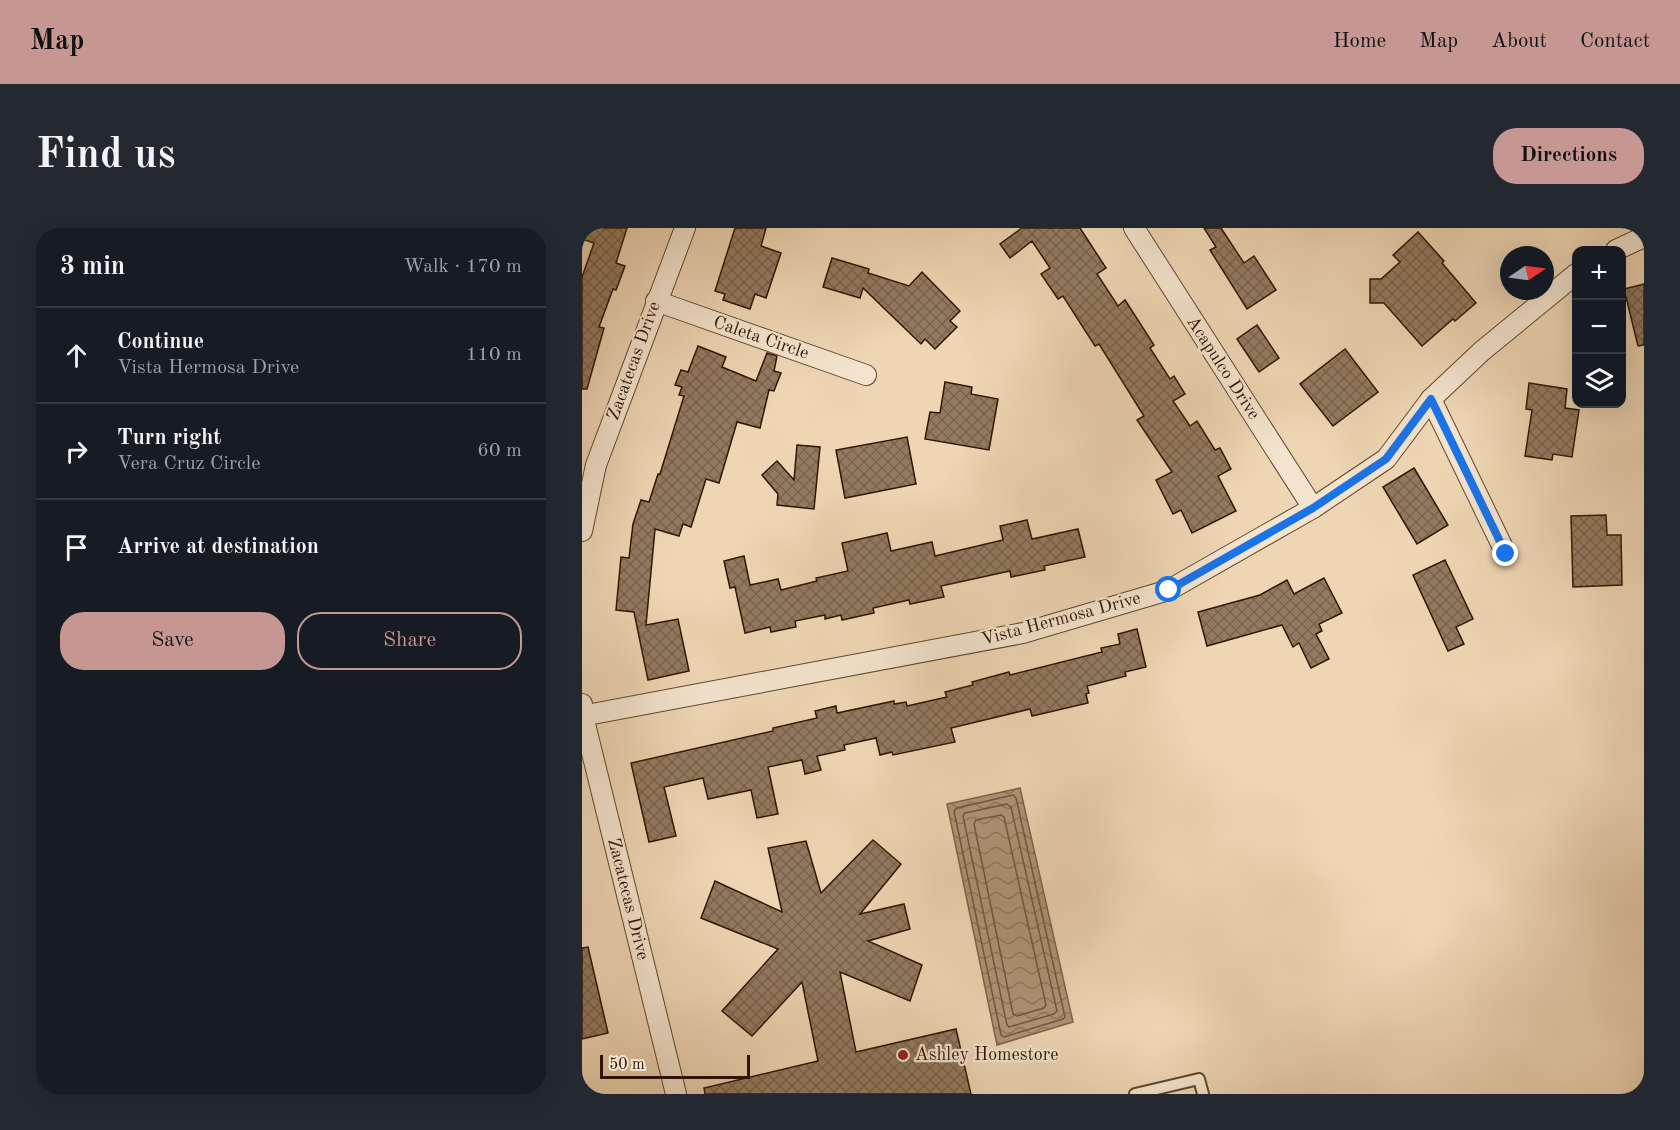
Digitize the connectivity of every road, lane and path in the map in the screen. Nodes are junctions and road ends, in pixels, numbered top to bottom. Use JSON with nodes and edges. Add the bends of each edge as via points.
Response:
{"nodes":[{"id":1,"x":684,"y":228,"type":"edge"},
{"id":2,"x":1134,"y":228,"type":"edge"},
{"id":3,"x":1644,"y":237,"type":"edge"},
{"id":4,"x":1625,"y":246,"type":"edge"},
{"id":5,"x":1572,"y":276,"type":"edge"},
{"id":6,"x":656,"y":301,"type":"junction"},
{"id":7,"x":866,"y":375,"type":"dead end"},
{"id":8,"x":1431,"y":399,"type":"junction"},
{"id":9,"x":1313,"y":508,"type":"junction"},
{"id":10,"x":582,"y":531,"type":"edge"},
{"id":11,"x":1506,"y":554,"type":"dead end"},
{"id":12,"x":582,"y":704,"type":"edge"},
{"id":13,"x":582,"y":716,"type":"edge"},
{"id":14,"x":676,"y":1094,"type":"edge"},
{"id":15,"x":1135,"y":1094,"type":"edge"},
{"id":16,"x":1203,"y":1094,"type":"edge"}],
"edges":[{"from":1,"to":6,"type":"street","name":"Zacatecas Drive"},
{"from":2,"to":9,"type":"street","name":"Acapulco Drive"},
{"from":3,"to":4,"type":"street"},
{"from":5,"to":8,"type":"street","name":"Vista Hermosa Drive"},
{"from":6,"to":7,"type":"street","name":"Caleta Circle"},
{"from":6,"to":10,"type":"street","name":"Zacatecas Drive","via":[[596,465]]},
{"from":8,"to":9,"type":"street","name":"Vista Hermosa Drive","via":[[1386,459]]},
{"from":8,"to":11,"type":"street"},
{"from":9,"to":13,"type":"street","name":"Vista Hermosa Drive","via":[[1169,590],[1023,633]]},
{"from":12,"to":13,"type":"street","name":"Zacatecas Drive"},
{"from":13,"to":14,"type":"street","name":"Zacatecas Drive"},
{"from":15,"to":16,"type":"lane","via":[[1200,1079]]}]}
